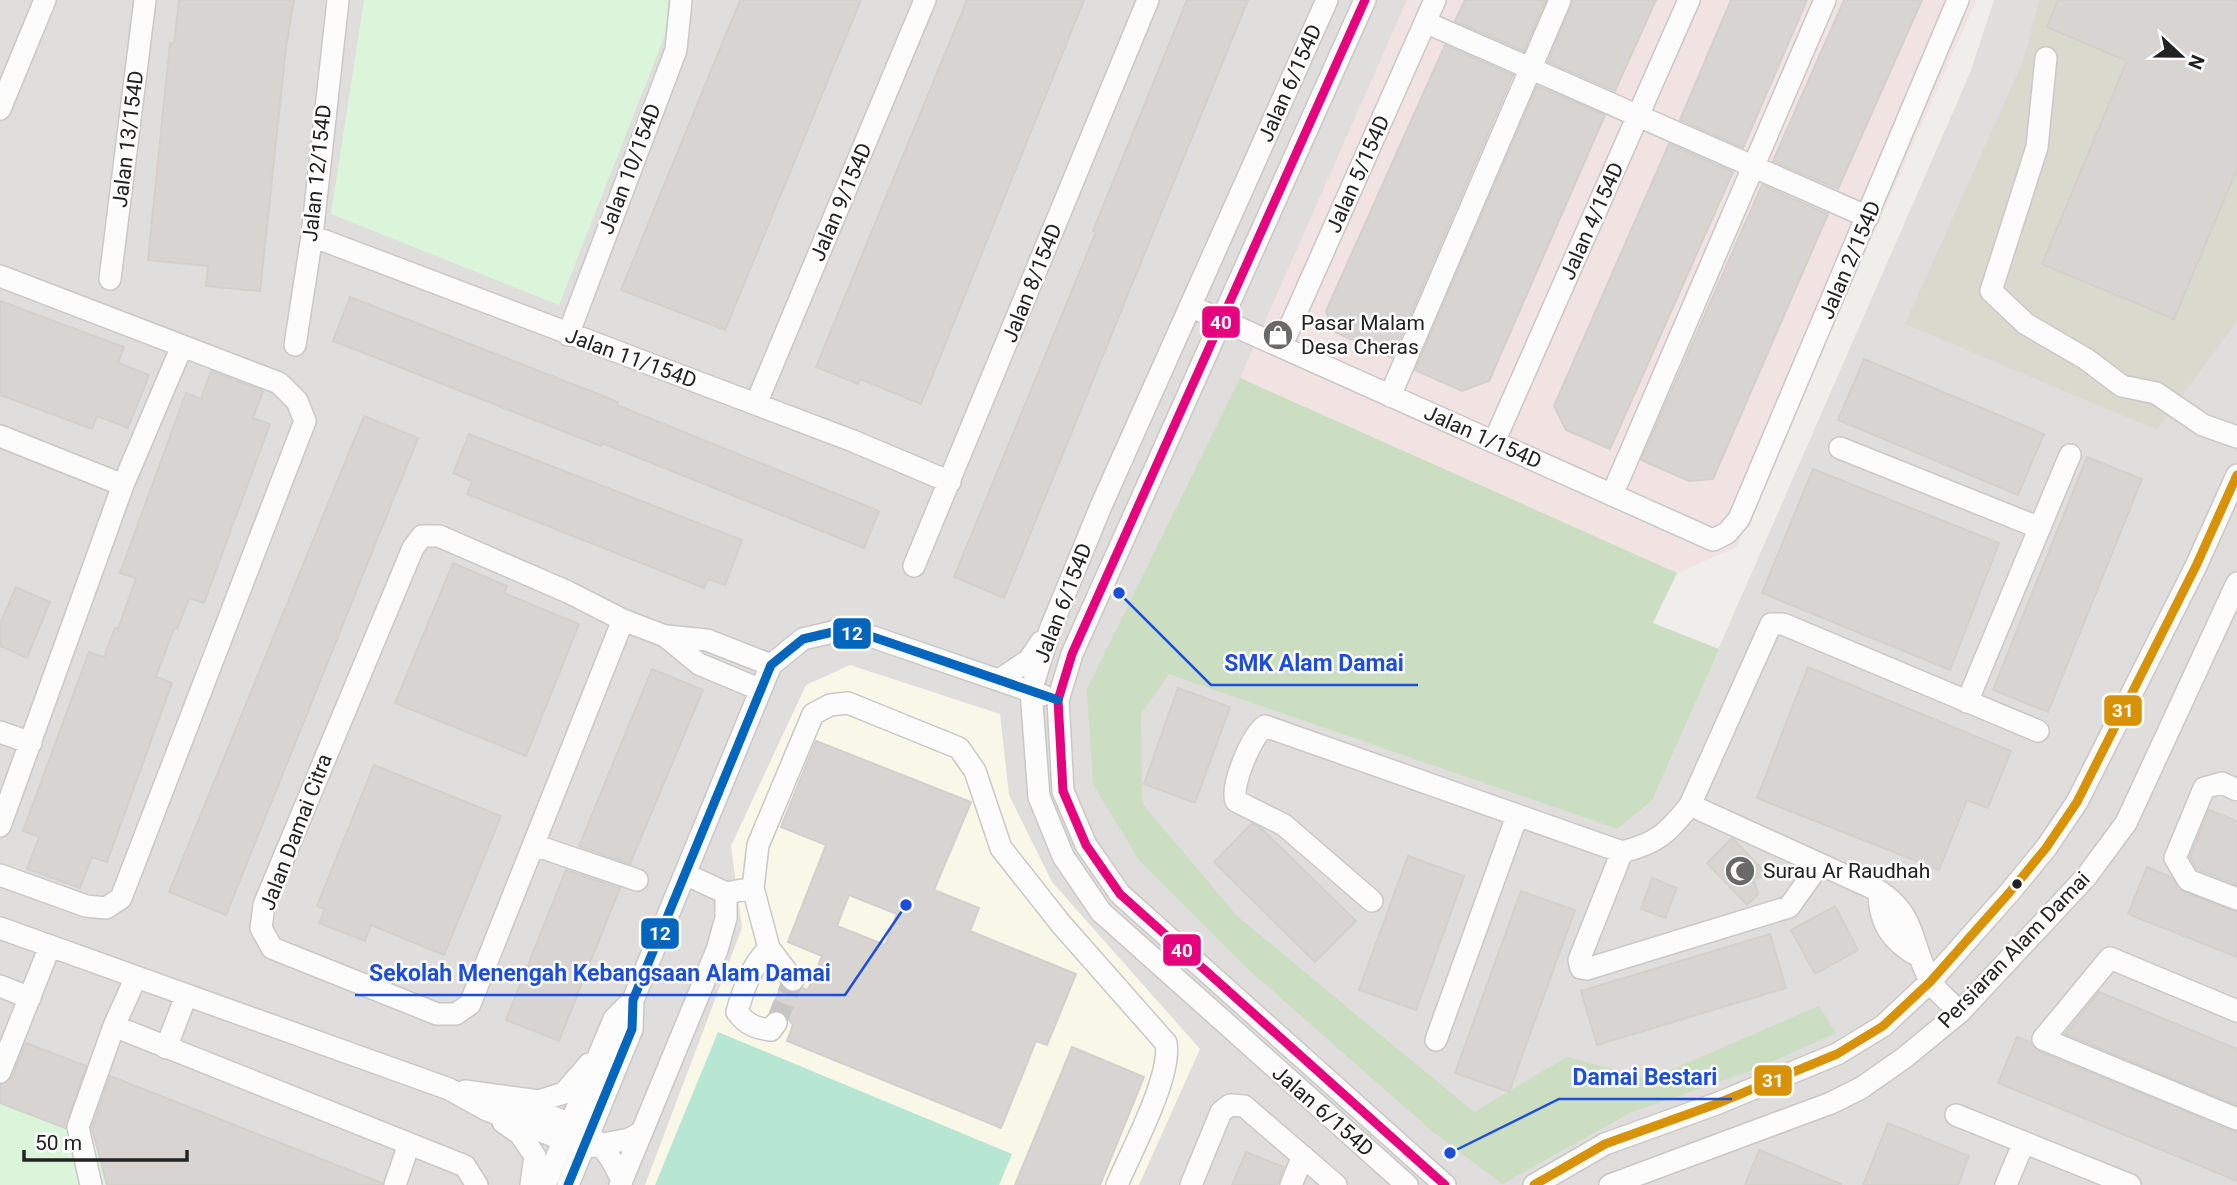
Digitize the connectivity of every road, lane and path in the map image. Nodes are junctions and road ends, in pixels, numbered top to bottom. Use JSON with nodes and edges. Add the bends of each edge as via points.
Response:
{"nodes":[{"id":1,"x":45,"y":0,"type":"edge"},
{"id":2,"x":145,"y":0,"type":"edge"},
{"id":3,"x":338,"y":0,"type":"edge"},
{"id":4,"x":681,"y":0,"type":"edge"},
{"id":5,"x":925,"y":0,"type":"edge"},
{"id":6,"x":1148,"y":0,"type":"edge"},
{"id":7,"x":1327,"y":0,"type":"edge"},
{"id":8,"x":1365,"y":0,"type":"edge"},
{"id":9,"x":1435,"y":0,"type":"edge"},
{"id":10,"x":1560,"y":0,"type":"edge"},
{"id":11,"x":1689,"y":0,"type":"edge"},
{"id":12,"x":1825,"y":0,"type":"edge"},
{"id":13,"x":1958,"y":0,"type":"edge"},
{"id":14,"x":1425,"y":22,"type":"junction"},
{"id":15,"x":2046,"y":58,"type":"dead end"},
{"id":16,"x":1532,"y":68,"type":"junction"},
{"id":17,"x":0,"y":109,"type":"edge"},
{"id":18,"x":1638,"y":115,"type":"junction"},
{"id":19,"x":1753,"y":167,"type":"junction"},
{"id":20,"x":1868,"y":217,"type":"junction"},
{"id":21,"x":312,"y":236,"type":"junction"},
{"id":22,"x":0,"y":276,"type":"edge"},
{"id":23,"x":110,"y":279,"type":"dead end"},
{"id":24,"x":1190,"y":306,"type":"junction"},
{"id":25,"x":1221,"y":321,"type":"junction"},
{"id":26,"x":568,"y":335,"type":"junction"},
{"id":27,"x":295,"y":345,"type":"dead end"},
{"id":28,"x":182,"y":346,"type":"junction"},
{"id":29,"x":1281,"y":348,"type":"junction"},
{"id":30,"x":1390,"y":396,"type":"junction"},
{"id":31,"x":756,"y":404,"type":"junction"},
{"id":32,"x":0,"y":436,"type":"edge"},
{"id":33,"x":2237,"y":437,"type":"edge"},
{"id":34,"x":1494,"y":442,"type":"junction"},
{"id":35,"x":1840,"y":448,"type":"dead end"},
{"id":36,"x":2070,"y":454,"type":"dead end"},
{"id":37,"x":2237,"y":475,"type":"edge"},
{"id":38,"x":950,"y":482,"type":"junction"},
{"id":39,"x":123,"y":485,"type":"junction"},
{"id":40,"x":1612,"y":495,"type":"junction"},
{"id":41,"x":2232,"y":498,"type":"edge"},
{"id":42,"x":1739,"y":519,"type":"joint"},
{"id":43,"x":2040,"y":528,"type":"junction"},
{"id":44,"x":914,"y":566,"type":"dead end"},
{"id":45,"x":2237,"y":583,"type":"edge"},
{"id":46,"x":623,"y":620,"type":"junction"},
{"id":47,"x":1050,"y":630,"type":"junction"},
{"id":48,"x":665,"y":636,"type":"junction"},
{"id":49,"x":772,"y":665,"type":"junction"},
{"id":50,"x":999,"y":680,"type":"junction"},
{"id":51,"x":761,"y":690,"type":"junction"},
{"id":52,"x":1031,"y":691,"type":"junction"},
{"id":53,"x":1058,"y":699,"type":"junction"},
{"id":54,"x":1967,"y":702,"type":"junction"},
{"id":55,"x":1032,"y":725,"type":"junction"},
{"id":56,"x":0,"y":732,"type":"edge"},
{"id":57,"x":2038,"y":732,"type":"dead end"},
{"id":58,"x":32,"y":743,"type":"junction"},
{"id":59,"x":2229,"y":786,"type":"edge"},
{"id":60,"x":1690,"y":805,"type":"junction"},
{"id":61,"x":1517,"y":816,"type":"junction"},
{"id":62,"x":0,"y":825,"type":"edge"},
{"id":63,"x":534,"y":845,"type":"junction"},
{"id":64,"x":1622,"y":852,"type":"junction"},
{"id":65,"x":1819,"y":866,"type":"junction"},
{"id":66,"x":685,"y":874,"type":"junction"},
{"id":67,"x":0,"y":875,"type":"edge"},
{"id":68,"x":637,"y":880,"type":"dead end"},
{"id":69,"x":752,"y":888,"type":"junction"},
{"id":70,"x":726,"y":893,"type":"junction"},
{"id":71,"x":2237,"y":899,"type":"edge"},
{"id":72,"x":1372,"y":901,"type":"dead end"},
{"id":73,"x":1,"y":932,"type":"edge"},
{"id":74,"x":50,"y":946,"type":"junction"},
{"id":75,"x":769,"y":948,"type":"junction"},
{"id":76,"x":136,"y":977,"type":"junction"},
{"id":77,"x":793,"y":980,"type":"dead end"},
{"id":78,"x":1930,"y":982,"type":"junction"},
{"id":79,"x":0,"y":986,"type":"edge"},
{"id":80,"x":186,"y":996,"type":"junction"},
{"id":81,"x":30,"y":998,"type":"junction"},
{"id":82,"x":633,"y":1000,"type":"junction"},
{"id":83,"x":2237,"y":1011,"type":"edge"},
{"id":84,"x":1960,"y":1012,"type":"junction"},
{"id":85,"x":776,"y":1023,"type":"dead end"},
{"id":86,"x":114,"y":1026,"type":"junction"},
{"id":87,"x":1436,"y":1040,"type":"dead end"},
{"id":88,"x":166,"y":1048,"type":"junction"},
{"id":89,"x":600,"y":1052,"type":"junction"},
{"id":90,"x":0,"y":1072,"type":"edge"},
{"id":91,"x":491,"y":1103,"type":"junction"},
{"id":92,"x":1956,"y":1115,"type":"dead end"},
{"id":93,"x":2237,"y":1119,"type":"edge"},
{"id":94,"x":642,"y":1132,"type":"junction"},
{"id":95,"x":567,"y":1133,"type":"junction"},
{"id":96,"x":592,"y":1142,"type":"junction"},
{"id":97,"x":2024,"y":1142,"type":"junction"},
{"id":98,"x":409,"y":1144,"type":"junction"},
{"id":99,"x":1303,"y":1156,"type":"junction"},
{"id":100,"x":621,"y":1183,"type":"edge"},
{"id":101,"x":91,"y":1185,"type":"edge"},
{"id":102,"x":395,"y":1185,"type":"edge"},
{"id":103,"x":477,"y":1185,"type":"edge"},
{"id":104,"x":531,"y":1185,"type":"edge"},
{"id":105,"x":545,"y":1185,"type":"edge"},
{"id":106,"x":568,"y":1185,"type":"edge"},
{"id":107,"x":1117,"y":1185,"type":"edge"},
{"id":108,"x":1191,"y":1185,"type":"edge"},
{"id":109,"x":1292,"y":1185,"type":"edge"},
{"id":110,"x":1336,"y":1185,"type":"edge"},
{"id":111,"x":1407,"y":1185,"type":"edge"},
{"id":112,"x":1446,"y":1185,"type":"edge"},
{"id":113,"x":1534,"y":1185,"type":"edge"},
{"id":114,"x":1610,"y":1185,"type":"edge"},
{"id":115,"x":2006,"y":1185,"type":"edge"},
{"id":116,"x":2130,"y":1185,"type":"edge"}],
"edges":[{"from":1,"to":17,"type":"street"},
{"from":2,"to":23,"type":"street","name":"Jalan 13/154D"},
{"from":3,"to":21,"type":"street","name":"Jalan 12/154D"},
{"from":4,"to":26,"type":"street","name":"Jalan 10/154D","via":[[676,50]]},
{"from":5,"to":31,"type":"street","name":"Jalan 9/154D"},
{"from":6,"to":38,"type":"street","name":"Jalan 8/154D"},
{"from":7,"to":24,"type":"street","name":"Jalan 6/154D"},
{"from":8,"to":25,"type":"street","name":"Jalan 6/154D"},
{"from":9,"to":14,"type":"street","name":"Jalan 5/154D"},
{"from":10,"to":16,"type":"street"},
{"from":11,"to":18,"type":"street","name":"Jalan 4/154D"},
{"from":12,"to":19,"type":"street"},
{"from":13,"to":20,"type":"street","name":"Jalan 2/154D"},
{"from":14,"to":16,"type":"street"},
{"from":14,"to":29,"type":"street","name":"Jalan 5/154D"},
{"from":15,"to":33,"type":"street","via":[[2037,148],[1991,290],[2026,324],[2122,386],[2156,393],[2203,425]]},
{"from":16,"to":18,"type":"street"},
{"from":16,"to":30,"type":"street"},
{"from":18,"to":19,"type":"street"},
{"from":18,"to":34,"type":"street","name":"Jalan 4/154D"},
{"from":19,"to":20,"type":"street"},
{"from":19,"to":40,"type":"street"},
{"from":20,"to":42,"type":"street","name":"Jalan 2/154D"},
{"from":21,"to":26,"type":"street","name":"Jalan 11/154D"},
{"from":21,"to":27,"type":"street","name":"Jalan 12/154D"},
{"from":22,"to":28,"type":"street"},
{"from":24,"to":25,"type":"street","name":"Jalan 1/154D"},
{"from":24,"to":47,"type":"street","name":"Jalan 6/154D"},
{"from":25,"to":29,"type":"street","name":"Jalan 1/154D"},
{"from":25,"to":53,"type":"street","name":"Jalan 6/154D","via":[[1072,654]]},
{"from":26,"to":31,"type":"street","name":"Jalan 11/154D"},
{"from":28,"to":39,"type":"street"},
{"from":28,"to":67,"type":"street","via":[[279,383],[297,401],[305,421],[121,898],[106,908],[86,906]]},
{"from":29,"to":30,"type":"street","name":"Jalan 1/154D"},
{"from":30,"to":34,"type":"street","name":"Jalan 1/154D"},
{"from":31,"to":38,"type":"street","name":"Jalan 11/154D"},
{"from":32,"to":39,"type":"street"},
{"from":34,"to":40,"type":"street","name":"Jalan 1/154D"},
{"from":35,"to":43,"type":"street"},
{"from":36,"to":43,"type":"street"},
{"from":37,"to":41,"type":"street","name":"Persiaran Alam Damai"},
{"from":38,"to":44,"type":"street","name":"Jalan 8/154D"},
{"from":39,"to":58,"type":"street"},
{"from":40,"to":42,"type":"street","name":"Jalan 1/154D","via":[[1713,540]]},
{"from":41,"to":78,"type":"street","name":"Persiaran Alam Damai","via":[[2077,802],[2017,884]]},
{"from":43,"to":54,"type":"street"},
{"from":45,"to":84,"type":"street","name":"Persiaran Alam Damai","via":[[2126,823],[2086,877]]},
{"from":46,"to":48,"type":"street","name":"Jalan Damai Citra"},
{"from":46,"to":63,"type":"street","name":"Jalan Damai Citra"},
{"from":46,"to":63,"type":"street","name":"Jalan Damai Citra","via":[[439,536],[422,536],[413,548],[269,893],[261,928],[272,948],[437,1014],[456,1014],[470,1004]]},
{"from":47,"to":50,"type":"street","via":[[1029,660]]},
{"from":47,"to":52,"type":"street","name":"Jalan 6/154D"},
{"from":48,"to":49,"type":"street","name":"Jalan Damai Citra","via":[[707,640]]},
{"from":48,"to":51,"type":"street","name":"Jalan Damai Citra","via":[[699,664]]},
{"from":49,"to":50,"type":"street","via":[[803,639],[837,631],[873,637]]},
{"from":49,"to":51,"type":"street"},
{"from":50,"to":52,"type":"street"},
{"from":50,"to":55,"type":"street"},
{"from":51,"to":66,"type":"street"},
{"from":52,"to":53,"type":"street"},
{"from":52,"to":55,"type":"street","name":"Jalan 6/154D"},
{"from":53,"to":112,"type":"street","name":"Jalan 6/154D","via":[[1063,791],[1086,845],[1120,894]]},
{"from":54,"to":57,"type":"street"},
{"from":54,"to":60,"type":"street","via":[[1783,624],[1771,624]]},
{"from":55,"to":111,"type":"street","name":"Jalan 6/154D","via":[[1039,797],[1063,856],[1101,912]]},
{"from":56,"to":58,"type":"street"},
{"from":58,"to":62,"type":"street"},
{"from":59,"to":71,"type":"street","via":[[2204,788],[2175,858],[2188,880]]},
{"from":60,"to":64,"type":"street","via":[[1653,843]]},
{"from":60,"to":65,"type":"street"},
{"from":61,"to":64,"type":"street"},
{"from":61,"to":72,"type":"street","via":[[1265,726],[1258,731],[1238,777],[1236,802],[1284,825]]},
{"from":61,"to":87,"type":"street"},
{"from":63,"to":68,"type":"street"},
{"from":64,"to":65,"type":"street","via":[[1579,960],[1581,968],[1789,906]]},
{"from":65,"to":78,"type":"street","via":[[1894,901],[1915,935]]},
{"from":66,"to":70,"type":"street"},
{"from":66,"to":82,"type":"street"},
{"from":69,"to":70,"type":"street"},
{"from":69,"to":75,"type":"street"},
{"from":69,"to":107,"type":"street","via":[[758,845],[813,714],[848,703],[959,748],[975,771],[1001,848],[1166,1043],[1169,1057],[1163,1078]]},
{"from":70,"to":94,"type":"street","via":[[726,918],[717,950]]},
{"from":73,"to":74,"type":"street"},
{"from":74,"to":76,"type":"street"},
{"from":74,"to":81,"type":"street"},
{"from":75,"to":77,"type":"street"},
{"from":75,"to":85,"type":"street","via":[[744,985],[737,1012],[753,1028],[771,1030]]},
{"from":76,"to":80,"type":"street"},
{"from":76,"to":86,"type":"street"},
{"from":78,"to":84,"type":"street"},
{"from":78,"to":113,"type":"street","name":"Persiaran Alam Damai","via":[[1883,1026],[1837,1054],[1605,1144]]},
{"from":79,"to":81,"type":"street"},
{"from":80,"to":88,"type":"street"},
{"from":80,"to":91,"type":"street"},
{"from":81,"to":90,"type":"street"},
{"from":82,"to":89,"type":"street","via":[[614,1019]]},
{"from":82,"to":96,"type":"street","via":[[632,1029]]},
{"from":83,"to":93,"type":"street","via":[[2110,958],[2043,1039]]},
{"from":84,"to":114,"type":"street","name":"Persiaran Alam Damai","via":[[1904,1058],[1851,1093]]},
{"from":86,"to":88,"type":"street"},
{"from":86,"to":101,"type":"street","via":[[78,1127]]},
{"from":88,"to":98,"type":"street"},
{"from":89,"to":91,"type":"street","via":[[564,1093],[539,1101]]},
{"from":89,"to":95,"type":"street"},
{"from":91,"to":95,"type":"street"},
{"from":91,"to":104,"type":"street","via":[[535,1156]]},
{"from":92,"to":97,"type":"street"},
{"from":94,"to":96,"type":"street","via":[[629,1139]]},
{"from":94,"to":100,"type":"street"},
{"from":95,"to":96,"type":"street"},
{"from":95,"to":105,"type":"street"},
{"from":96,"to":100,"type":"street"},
{"from":96,"to":106,"type":"street"},
{"from":97,"to":115,"type":"street"},
{"from":97,"to":116,"type":"street"},
{"from":98,"to":102,"type":"street"},
{"from":98,"to":103,"type":"street","via":[[465,1166]]},
{"from":99,"to":108,"type":"street","via":[[1244,1106],[1230,1105],[1221,1112]]},
{"from":99,"to":109,"type":"street"},
{"from":99,"to":110,"type":"street"}]}
